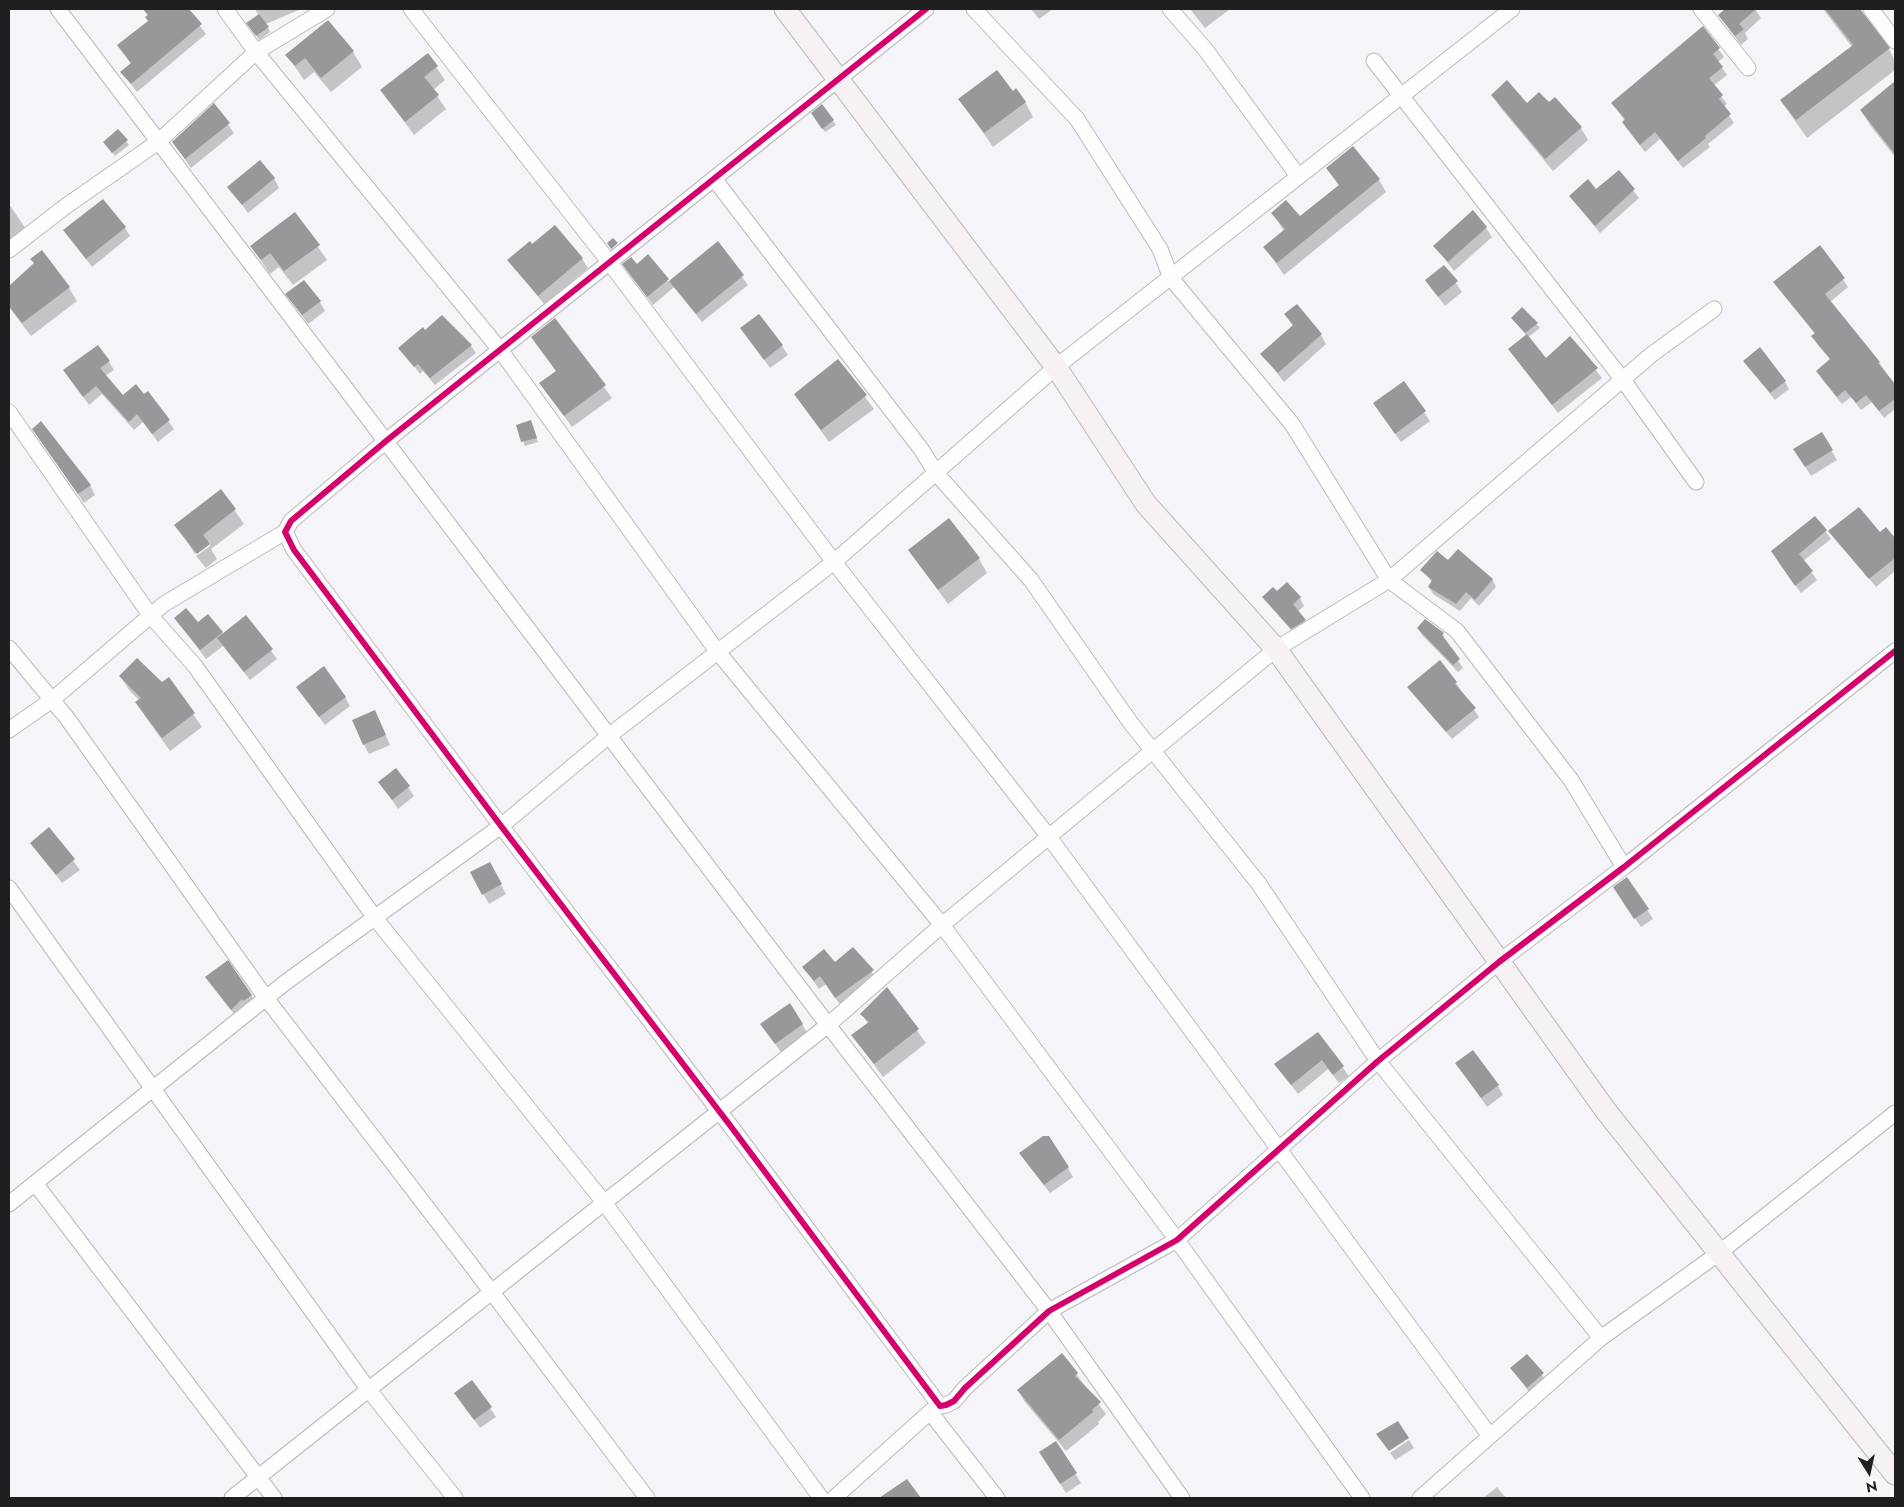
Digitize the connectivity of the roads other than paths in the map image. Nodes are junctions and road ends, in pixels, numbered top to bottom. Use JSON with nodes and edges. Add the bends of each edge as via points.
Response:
{"nodes":[{"id":1,"x":58,"y":9,"type":"edge"},
{"id":2,"x":225,"y":9,"type":"edge"},
{"id":3,"x":326,"y":9,"type":"edge"},
{"id":4,"x":411,"y":9,"type":"edge"},
{"id":5,"x":785,"y":9,"type":"edge"},
{"id":6,"x":926,"y":9,"type":"edge"},
{"id":7,"x":974,"y":9,"type":"edge"},
{"id":8,"x":1170,"y":9,"type":"edge"},
{"id":9,"x":1512,"y":9,"type":"edge"},
{"id":10,"x":1701,"y":9,"type":"edge"},
{"id":11,"x":1871,"y":9,"type":"edge"},
{"id":12,"x":1895,"y":41,"type":"edge"},
{"id":13,"x":256,"y":52,"type":"junction"},
{"id":14,"x":1374,"y":61,"type":"dead end"},
{"id":15,"x":1748,"y":68,"type":"dead end"},
{"id":16,"x":838,"y":80,"type":"junction"},
{"id":17,"x":1402,"y":96,"type":"junction"},
{"id":18,"x":158,"y":142,"type":"junction"},
{"id":19,"x":1298,"y":176,"type":"junction"},
{"id":20,"x":715,"y":180,"type":"junction"},
{"id":21,"x":9,"y":250,"type":"edge"},
{"id":22,"x":610,"y":263,"type":"junction"},
{"id":23,"x":1171,"y":278,"type":"junction"},
{"id":24,"x":1714,"y":309,"type":"dead end"},
{"id":25,"x":500,"y":351,"type":"junction"},
{"id":26,"x":1056,"y":367,"type":"junction"},
{"id":27,"x":1623,"y":380,"type":"junction"},
{"id":28,"x":9,"y":412,"type":"edge"},
{"id":29,"x":386,"y":441,"type":"junction"},
{"id":30,"x":936,"y":473,"type":"junction"},
{"id":31,"x":1696,"y":482,"type":"dead end"},
{"id":32,"x":285,"y":532,"type":"junction"},
{"id":33,"x":834,"y":562,"type":"junction"},
{"id":34,"x":1389,"y":580,"type":"junction"},
{"id":35,"x":150,"y":615,"type":"junction"},
{"id":36,"x":9,"y":648,"type":"edge"},
{"id":37,"x":1276,"y":649,"type":"junction"},
{"id":38,"x":716,"y":651,"type":"junction"},
{"id":39,"x":1895,"y":651,"type":"edge"},
{"id":40,"x":52,"y":700,"type":"junction"},
{"id":41,"x":9,"y":730,"type":"edge"},
{"id":42,"x":610,"y":735,"type":"junction"},
{"id":43,"x":1153,"y":751,"type":"junction"},
{"id":44,"x":501,"y":826,"type":"junction"},
{"id":45,"x":1049,"y":837,"type":"junction"},
{"id":46,"x":1624,"y":868,"type":"junction"},
{"id":47,"x":9,"y":888,"type":"edge"},
{"id":48,"x":375,"y":918,"type":"junction"},
{"id":49,"x":942,"y":924,"type":"junction"},
{"id":50,"x":1499,"y":962,"type":"junction"},
{"id":51,"x":266,"y":998,"type":"junction"},
{"id":52,"x":828,"y":1025,"type":"junction"},
{"id":53,"x":1378,"y":1061,"type":"junction"},
{"id":54,"x":154,"y":1088,"type":"junction"},
{"id":55,"x":718,"y":1110,"type":"junction"},
{"id":56,"x":1895,"y":1113,"type":"edge"},
{"id":57,"x":1279,"y":1149,"type":"junction"},
{"id":58,"x":35,"y":1184,"type":"junction"},
{"id":59,"x":603,"y":1201,"type":"junction"},
{"id":60,"x":9,"y":1204,"type":"edge"},
{"id":61,"x":1177,"y":1240,"type":"junction"},
{"id":62,"x":1719,"y":1253,"type":"junction"},
{"id":63,"x":491,"y":1291,"type":"junction"},
{"id":64,"x":1049,"y":1311,"type":"junction"},
{"id":65,"x":1601,"y":1338,"type":"junction"},
{"id":66,"x":368,"y":1389,"type":"junction"},
{"id":67,"x":935,"y":1409,"type":"junction"},
{"id":68,"x":1490,"y":1436,"type":"junction"},
{"id":69,"x":1895,"y":1474,"type":"edge"},
{"id":70,"x":257,"y":1478,"type":"junction"},
{"id":71,"x":232,"y":1498,"type":"edge"},
{"id":72,"x":274,"y":1498,"type":"edge"},
{"id":73,"x":456,"y":1498,"type":"edge"},
{"id":74,"x":647,"y":1498,"type":"edge"},
{"id":75,"x":821,"y":1498,"type":"edge"},
{"id":76,"x":834,"y":1498,"type":"edge"},
{"id":77,"x":997,"y":1498,"type":"edge"},
{"id":78,"x":1182,"y":1498,"type":"edge"},
{"id":79,"x":1362,"y":1498,"type":"edge"},
{"id":80,"x":1420,"y":1498,"type":"edge"}],
"edges":[{"from":1,"to":18,"type":"street"},
{"from":2,"to":13,"type":"street"},
{"from":3,"to":13,"type":"street"},
{"from":4,"to":22,"type":"street"},
{"from":5,"to":16,"type":"street"},
{"from":6,"to":16,"type":"street"},
{"from":7,"to":23,"type":"street","via":[[1077,119],[1160,249]]},
{"from":8,"to":19,"type":"street","via":[[1205,49]]},
{"from":9,"to":17,"type":"street"},
{"from":10,"to":15,"type":"street"},
{"from":11,"to":12,"type":"street"},
{"from":13,"to":18,"type":"street"},
{"from":13,"to":25,"type":"street"},
{"from":14,"to":17,"type":"street"},
{"from":16,"to":20,"type":"street"},
{"from":16,"to":26,"type":"street"},
{"from":17,"to":19,"type":"street"},
{"from":17,"to":27,"type":"street"},
{"from":18,"to":21,"type":"street"},
{"from":18,"to":29,"type":"street"},
{"from":19,"to":23,"type":"street"},
{"from":20,"to":22,"type":"street"},
{"from":20,"to":30,"type":"street"},
{"from":22,"to":25,"type":"street"},
{"from":22,"to":33,"type":"street"},
{"from":23,"to":26,"type":"street"},
{"from":23,"to":34,"type":"street","via":[[1292,424]]},
{"from":24,"to":27,"type":"street"},
{"from":25,"to":29,"type":"street"},
{"from":25,"to":38,"type":"street"},
{"from":26,"to":30,"type":"street"},
{"from":26,"to":37,"type":"street","via":[[1146,504]]},
{"from":27,"to":31,"type":"street"},
{"from":27,"to":34,"type":"street"},
{"from":28,"to":35,"type":"street"},
{"from":29,"to":32,"type":"street","via":[[291,521]]},
{"from":29,"to":42,"type":"street"},
{"from":30,"to":33,"type":"street"},
{"from":30,"to":43,"type":"street","via":[[1031,580]]},
{"from":32,"to":35,"type":"street"},
{"from":32,"to":44,"type":"street","via":[[294,550]]},
{"from":33,"to":38,"type":"street"},
{"from":33,"to":45,"type":"street"},
{"from":34,"to":37,"type":"street"},
{"from":34,"to":46,"type":"street","via":[[1457,631],[1571,780]]},
{"from":35,"to":40,"type":"street"},
{"from":35,"to":48,"type":"street","via":[[195,666]]},
{"from":36,"to":40,"type":"street"},
{"from":37,"to":43,"type":"street"},
{"from":37,"to":50,"type":"street"},
{"from":38,"to":42,"type":"street"},
{"from":38,"to":49,"type":"street"},
{"from":39,"to":46,"type":"street"},
{"from":40,"to":41,"type":"street"},
{"from":40,"to":51,"type":"street"},
{"from":42,"to":44,"type":"street"},
{"from":42,"to":52,"type":"street"},
{"from":43,"to":45,"type":"street"},
{"from":43,"to":53,"type":"street","via":[[1259,884]]},
{"from":44,"to":48,"type":"street"},
{"from":44,"to":55,"type":"street"},
{"from":45,"to":49,"type":"street"},
{"from":45,"to":57,"type":"street"},
{"from":46,"to":50,"type":"street"},
{"from":47,"to":54,"type":"street"},
{"from":48,"to":51,"type":"street"},
{"from":48,"to":59,"type":"street"},
{"from":49,"to":52,"type":"street"},
{"from":49,"to":61,"type":"street"},
{"from":50,"to":53,"type":"street"},
{"from":50,"to":62,"type":"street","via":[[1606,1111]]},
{"from":51,"to":54,"type":"street"},
{"from":51,"to":63,"type":"street"},
{"from":52,"to":55,"type":"street"},
{"from":52,"to":64,"type":"street"},
{"from":53,"to":57,"type":"street"},
{"from":53,"to":65,"type":"street"},
{"from":54,"to":58,"type":"street"},
{"from":54,"to":66,"type":"street"},
{"from":55,"to":59,"type":"street"},
{"from":55,"to":67,"type":"street"},
{"from":56,"to":62,"type":"street"},
{"from":57,"to":61,"type":"street"},
{"from":57,"to":68,"type":"street"},
{"from":58,"to":60,"type":"street"},
{"from":58,"to":70,"type":"street"},
{"from":59,"to":63,"type":"street"},
{"from":59,"to":75,"type":"street"},
{"from":61,"to":64,"type":"street"},
{"from":61,"to":79,"type":"street"},
{"from":62,"to":65,"type":"street"},
{"from":62,"to":69,"type":"street"},
{"from":63,"to":66,"type":"street"},
{"from":63,"to":74,"type":"street"},
{"from":64,"to":67,"type":"street","via":[[954,1401]]},
{"from":64,"to":78,"type":"street"},
{"from":65,"to":68,"type":"street"},
{"from":66,"to":70,"type":"street"},
{"from":66,"to":73,"type":"street"},
{"from":67,"to":76,"type":"street"},
{"from":67,"to":77,"type":"street"},
{"from":68,"to":80,"type":"street"},
{"from":70,"to":71,"type":"street"},
{"from":70,"to":72,"type":"street"}]}
